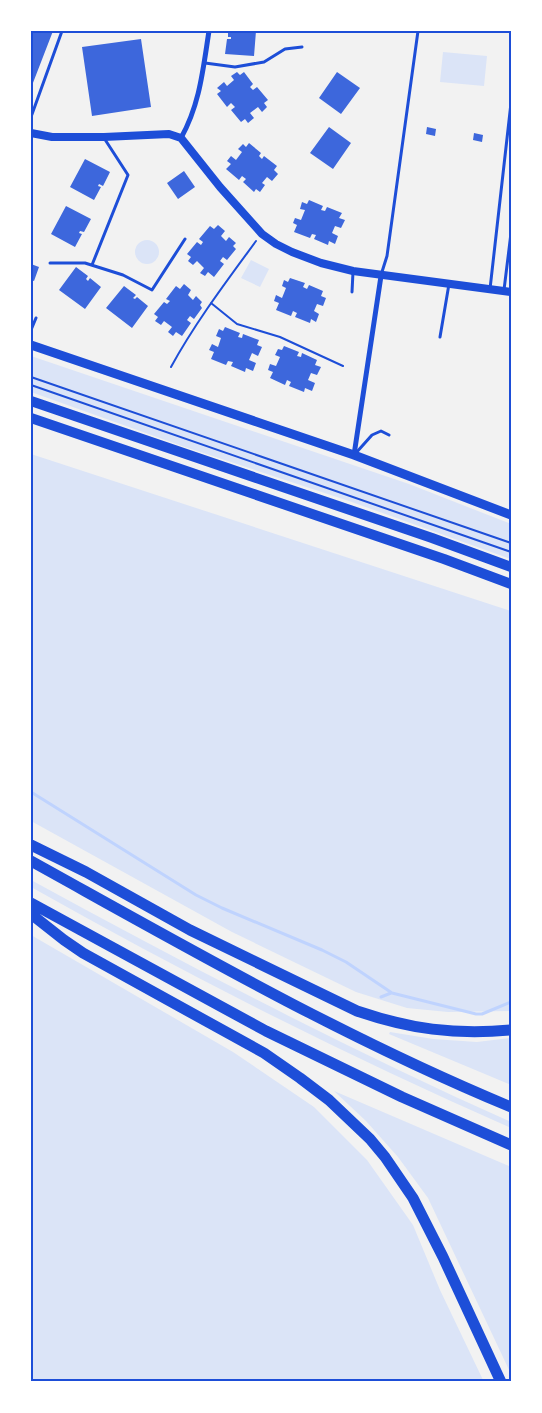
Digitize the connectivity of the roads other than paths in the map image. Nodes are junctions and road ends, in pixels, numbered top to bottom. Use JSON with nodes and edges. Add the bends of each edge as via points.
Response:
{"nodes":[{"id":1,"x":62,"y":31,"type":"edge"},
{"id":2,"x":209,"y":31,"type":"edge"},
{"id":3,"x":418,"y":31,"type":"edge"},
{"id":4,"x":302,"y":47,"type":"dead end"},
{"id":5,"x":204,"y":63,"type":"junction"},
{"id":6,"x":511,"y":102,"type":"edge"},
{"id":7,"x":31,"y":117,"type":"edge"},
{"id":8,"x":31,"y":133,"type":"edge"},
{"id":9,"x":104,"y":137,"type":"junction"},
{"id":10,"x":181,"y":138,"type":"junction"},
{"id":11,"x":511,"y":234,"type":"edge"},
{"id":12,"x":185,"y":239,"type":"dead end"},
{"id":13,"x":50,"y":263,"type":"dead end"},
{"id":14,"x":92,"y":265,"type":"junction"},
{"id":15,"x":354,"y":271,"type":"junction"},
{"id":16,"x":381,"y":276,"type":"junction"},
{"id":17,"x":449,"y":283,"type":"junction"},
{"id":18,"x":490,"y":289,"type":"junction"},
{"id":19,"x":352,"y":292,"type":"dead end"},
{"id":20,"x":508,"y":292,"type":"edge"},
{"id":21,"x":36,"y":318,"type":"dead end"},
{"id":22,"x":31,"y":330,"type":"edge"},
{"id":23,"x":440,"y":337,"type":"dead end"},
{"id":24,"x":31,"y":345,"type":"edge"},
{"id":25,"x":31,"y":401,"type":"edge"},
{"id":26,"x":31,"y":418,"type":"edge"},
{"id":27,"x":389,"y":435,"type":"dead end"},
{"id":28,"x":354,"y":455,"type":"junction"},
{"id":29,"x":511,"y":515,"type":"edge"},
{"id":30,"x":511,"y":567,"type":"edge"},
{"id":31,"x":511,"y":584,"type":"edge"},
{"id":32,"x":31,"y":845,"type":"edge"},
{"id":33,"x":31,"y":861,"type":"edge"},
{"id":34,"x":31,"y":904,"type":"edge"},
{"id":35,"x":31,"y":914,"type":"edge"},
{"id":36,"x":511,"y":1030,"type":"edge"},
{"id":37,"x":511,"y":1106,"type":"edge"},
{"id":38,"x":511,"y":1144,"type":"edge"},
{"id":39,"x":501,"y":1382,"type":"edge"}],
"edges":[{"from":1,"to":7,"type":"lane"},
{"from":2,"to":5,"type":"street"},
{"from":3,"to":16,"type":"lane","via":[[387,256]]},
{"from":4,"to":5,"type":"lane","via":[[285,49],[264,62],[235,68]]},
{"from":5,"to":10,"type":"street","via":[[201,88]]},
{"from":6,"to":18,"type":"lane"},
{"from":8,"to":9,"type":"street","via":[[52,137]]},
{"from":9,"to":10,"type":"street","via":[[169,134]]},
{"from":9,"to":14,"type":"lane","via":[[128,175]]},
{"from":10,"to":15,"type":"street","via":[[262,234],[292,252]]},
{"from":11,"to":20,"type":"lane"},
{"from":12,"to":14,"type":"lane","via":[[152,290],[123,275]]},
{"from":13,"to":14,"type":"lane"},
{"from":15,"to":16,"type":"street"},
{"from":15,"to":19,"type":"lane"},
{"from":16,"to":17,"type":"street"},
{"from":16,"to":28,"type":"street"},
{"from":17,"to":18,"type":"street"},
{"from":17,"to":23,"type":"lane"},
{"from":18,"to":20,"type":"street"},
{"from":21,"to":22,"type":"lane"},
{"from":24,"to":28,"type":"main road"},
{"from":25,"to":30,"type":"main road"},
{"from":26,"to":31,"type":"main road"},
{"from":27,"to":28,"type":"lane","via":[[381,431],[372,435]]},
{"from":28,"to":29,"type":"main road"},
{"from":32,"to":36,"type":"highway","via":[[190,930],[357,1011],[416,1028],[480,1032]]},
{"from":33,"to":37,"type":"highway","via":[[314,1015]]},
{"from":34,"to":38,"type":"highway","via":[[266,1031],[402,1097]]},
{"from":35,"to":39,"type":"highway","via":[[83,953],[264,1053],[351,1120],[385,1157],[413,1198]]}]}
